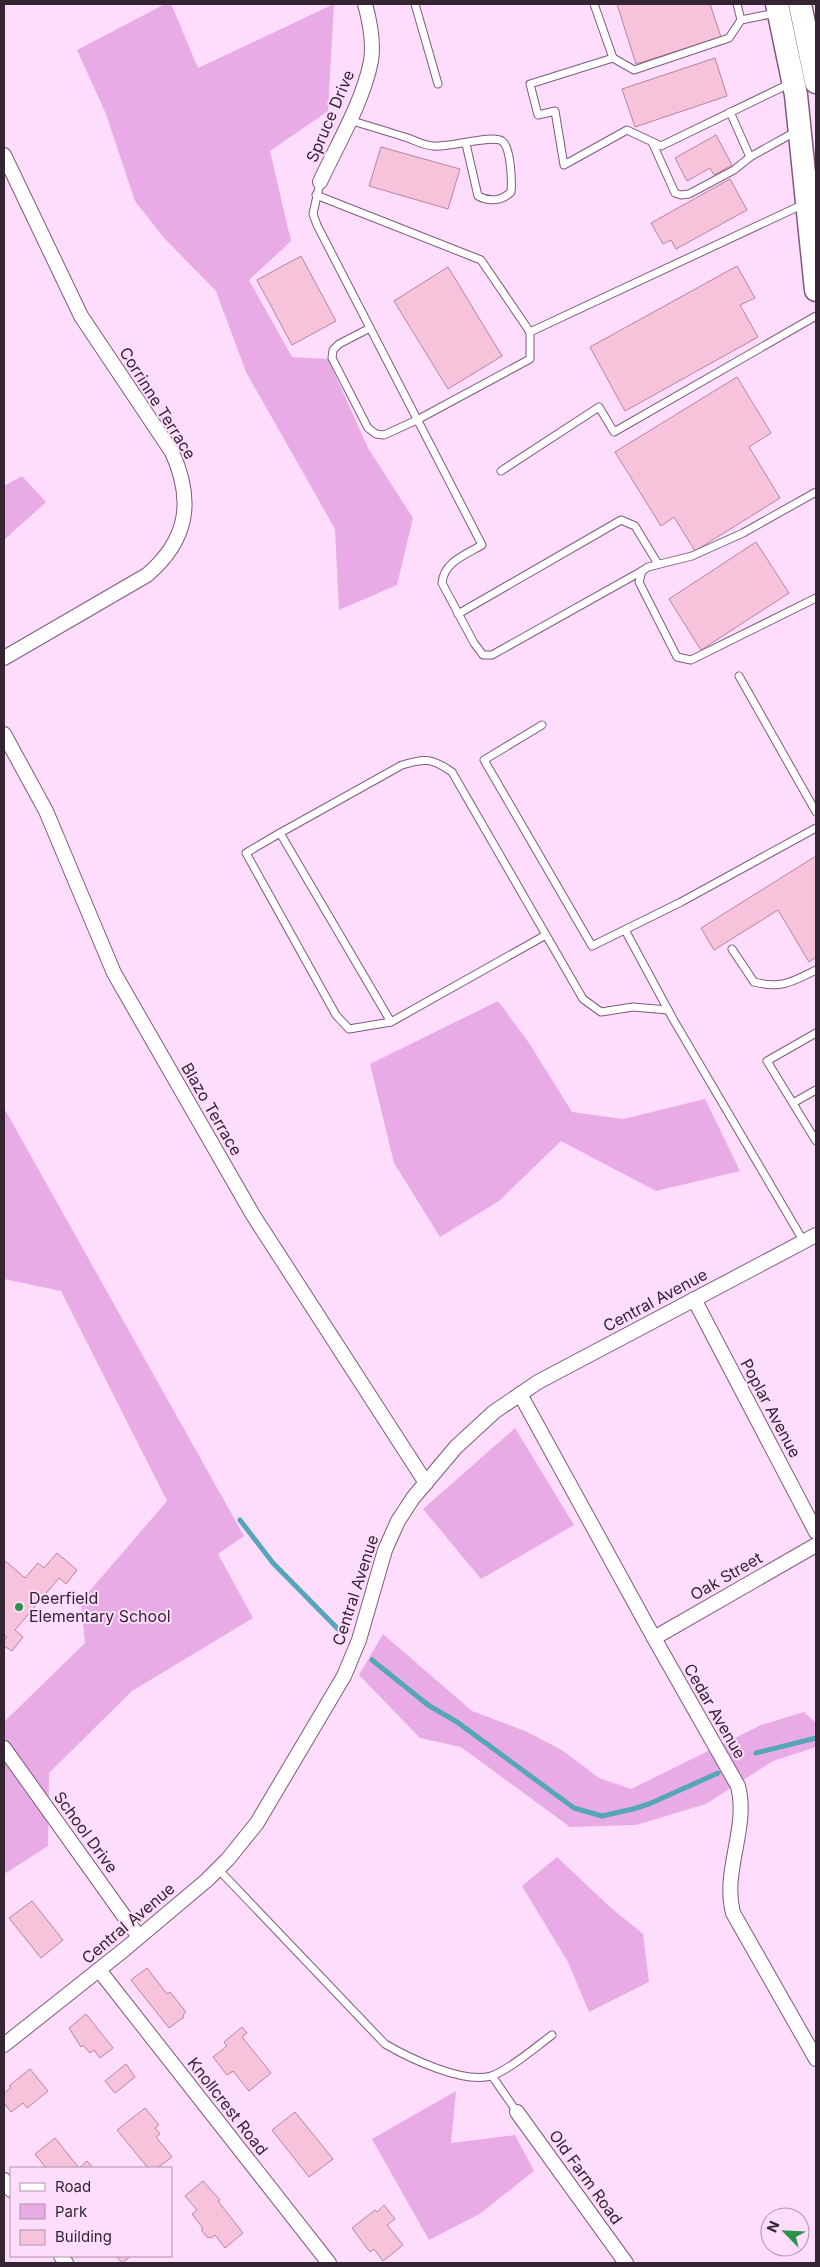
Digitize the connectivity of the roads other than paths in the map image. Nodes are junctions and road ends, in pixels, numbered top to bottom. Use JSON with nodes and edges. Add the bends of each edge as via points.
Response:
{"nodes":[{"id":1,"x":365,"y":4,"type":"edge"},
{"id":2,"x":415,"y":4,"type":"edge"},
{"id":3,"x":594,"y":4,"type":"edge"},
{"id":4,"x":737,"y":4,"type":"edge"},
{"id":5,"x":800,"y":4,"type":"edge"},
{"id":6,"x":778,"y":8,"type":"edge"},
{"id":7,"x":741,"y":20,"type":"junction"},
{"id":8,"x":613,"y":58,"type":"junction"},
{"id":9,"x":793,"y":81,"type":"junction"},
{"id":10,"x":816,"y":82,"type":"edge"},
{"id":11,"x":438,"y":84,"type":"dead end"},
{"id":12,"x":730,"y":112,"type":"junction"},
{"id":13,"x":349,"y":120,"type":"junction"},
{"id":14,"x":800,"y":130,"type":"junction"},
{"id":15,"x":652,"y":142,"type":"junction"},
{"id":16,"x":466,"y":144,"type":"junction"},
{"id":17,"x":4,"y":155,"type":"edge"},
{"id":18,"x":750,"y":156,"type":"junction"},
{"id":19,"x":318,"y":188,"type":"junction"},
{"id":20,"x":807,"y":202,"type":"junction"},
{"id":21,"x":816,"y":290,"type":"edge"},
{"id":22,"x":816,"y":316,"type":"edge"},
{"id":23,"x":370,"y":328,"type":"junction"},
{"id":24,"x":530,"y":332,"type":"junction"},
{"id":25,"x":418,"y":420,"type":"junction"},
{"id":26,"x":501,"y":471,"type":"dead end"},
{"id":27,"x":816,"y":492,"type":"edge"},
{"id":28,"x":658,"y":564,"type":"junction"},
{"id":29,"x":642,"y":571,"type":"junction"},
{"id":30,"x":816,"y":598,"type":"edge"},
{"id":31,"x":458,"y":614,"type":"junction"},
{"id":32,"x":4,"y":658,"type":"edge"},
{"id":33,"x":739,"y":676,"type":"dead end"},
{"id":34,"x":542,"y":725,"type":"dead end"},
{"id":35,"x":4,"y":734,"type":"edge"},
{"id":36,"x":816,"y":812,"type":"edge"},
{"id":37,"x":816,"y":828,"type":"edge"},
{"id":38,"x":280,"y":833,"type":"junction"},
{"id":39,"x":625,"y":930,"type":"junction"},
{"id":40,"x":544,"y":936,"type":"junction"},
{"id":41,"x":732,"y":949,"type":"dead end"},
{"id":42,"x":816,"y":970,"type":"edge"},
{"id":43,"x":668,"y":1010,"type":"junction"},
{"id":44,"x":391,"y":1022,"type":"junction"},
{"id":45,"x":816,"y":1033,"type":"edge"},
{"id":46,"x":816,"y":1090,"type":"edge"},
{"id":47,"x":793,"y":1103,"type":"junction"},
{"id":48,"x":816,"y":1141,"type":"edge"},
{"id":49,"x":816,"y":1235,"type":"edge"},
{"id":50,"x":804,"y":1242,"type":"junction"},
{"id":51,"x":694,"y":1299,"type":"junction"},
{"id":52,"x":520,"y":1394,"type":"junction"},
{"id":53,"x":426,"y":1483,"type":"junction"},
{"id":54,"x":816,"y":1532,"type":"edge"},
{"id":55,"x":816,"y":1545,"type":"edge"},
{"id":56,"x":654,"y":1638,"type":"junction"},
{"id":57,"x":4,"y":1748,"type":"edge"},
{"id":58,"x":218,"y":1869,"type":"junction"},
{"id":59,"x":139,"y":1937,"type":"junction"},
{"id":60,"x":99,"y":1970,"type":"junction"},
{"id":61,"x":552,"y":2035,"type":"dead end"},
{"id":62,"x":4,"y":2045,"type":"edge"},
{"id":63,"x":816,"y":2058,"type":"edge"},
{"id":64,"x":492,"y":2076,"type":"junction"},
{"id":65,"x":517,"y":2112,"type":"joint"},
{"id":66,"x":329,"y":2263,"type":"edge"},
{"id":67,"x":626,"y":2263,"type":"edge"}],
"edges":[{"from":1,"to":13,"type":"street","name":"Spruce Drive","via":[[371,29],[371,60],[364,87]]},
{"from":2,"to":11,"type":"lane"},
{"from":3,"to":8,"type":"lane"},
{"from":4,"to":7,"type":"lane"},
{"from":5,"to":10,"type":"highway"},
{"from":6,"to":7,"type":"lane"},
{"from":6,"to":9,"type":"highway"},
{"from":7,"to":8,"type":"lane","via":[[729,38],[634,70]]},
{"from":8,"to":15,"type":"lane","via":[[530,84],[538,115],[555,111],[564,165],[627,130]]},
{"from":9,"to":12,"type":"lane"},
{"from":9,"to":14,"type":"highway"},
{"from":12,"to":15,"type":"lane","via":[[661,146]]},
{"from":12,"to":18,"type":"lane"},
{"from":13,"to":16,"type":"lane","via":[[434,146]]},
{"from":13,"to":19,"type":"street","name":"Spruce Drive"},
{"from":14,"to":18,"type":"lane"},
{"from":14,"to":20,"type":"highway"},
{"from":15,"to":18,"type":"lane","via":[[675,193],[681,195],[689,194],[734,170]]},
{"from":16,"to":16,"type":"lane","via":[[495,138],[502,141],[507,148],[512,192],[504,198],[484,199],[478,196]]},
{"from":17,"to":32,"type":"street","name":"Corrinne Terrace","via":[[81,316],[172,452],[182,473],[185,492],[181,530],[161,563],[146,575]]},
{"from":19,"to":23,"type":"lane","via":[[313,214],[317,225]]},
{"from":19,"to":24,"type":"lane","via":[[481,260]]},
{"from":20,"to":21,"type":"highway"},
{"from":20,"to":24,"type":"lane"},
{"from":22,"to":26,"type":"lane","via":[[614,432],[598,407]]},
{"from":23,"to":25,"type":"lane"},
{"from":23,"to":25,"type":"lane","via":[[340,344],[333,350],[332,358],[368,428],[384,435]]},
{"from":24,"to":25,"type":"lane","via":[[530,359]]},
{"from":25,"to":31,"type":"lane","via":[[482,545],[451,563],[443,574],[442,583]]},
{"from":27,"to":28,"type":"lane","via":[[743,533],[692,556]]},
{"from":28,"to":29,"type":"lane"},
{"from":28,"to":31,"type":"lane","via":[[635,526],[621,520]]},
{"from":29,"to":30,"type":"lane","via":[[639,582],[677,657],[683,659],[691,660]]},
{"from":29,"to":31,"type":"lane","via":[[492,655],[483,655]]},
{"from":33,"to":36,"type":"lane"},
{"from":34,"to":39,"type":"lane","via":[[484,760],[592,946]]},
{"from":35,"to":53,"type":"street","name":"Blazo Terrace","via":[[46,811],[114,973],[253,1215]]},
{"from":37,"to":39,"type":"lane"},
{"from":38,"to":40,"type":"lane","via":[[402,765],[421,759],[436,761],[452,772]]},
{"from":38,"to":44,"type":"lane"},
{"from":38,"to":44,"type":"lane","via":[[246,853],[336,1015],[349,1029]]},
{"from":39,"to":43,"type":"lane"},
{"from":40,"to":43,"type":"lane","via":[[583,999],[601,1012],[633,1007]]},
{"from":40,"to":44,"type":"lane"},
{"from":41,"to":42,"type":"lane","via":[[754,982],[770,986],[788,984]]},
{"from":43,"to":50,"type":"lane"},
{"from":45,"to":47,"type":"lane","via":[[767,1060]]},
{"from":46,"to":47,"type":"lane"},
{"from":47,"to":48,"type":"lane"},
{"from":49,"to":50,"type":"street","name":"Central Avenue"},
{"from":50,"to":51,"type":"street","name":"Central Avenue"},
{"from":51,"to":52,"type":"street","name":"Central Avenue"},
{"from":51,"to":54,"type":"street","name":"Poplar Avenue"},
{"from":52,"to":53,"type":"street","name":"Central Avenue","via":[[494,1412],[456,1447]]},
{"from":52,"to":56,"type":"street","name":"Cedar Avenue"},
{"from":53,"to":58,"type":"street","name":"Central Avenue","via":[[398,1521],[384,1550],[359,1640],[344,1676],[258,1823]]},
{"from":55,"to":56,"type":"street","name":"Oak Street"},
{"from":56,"to":63,"type":"street","name":"Cedar Avenue","via":[[738,1786],[741,1814],[729,1886],[733,1913]]},
{"from":57,"to":59,"type":"street","name":"School Drive"},
{"from":58,"to":59,"type":"street","name":"Central Avenue"},
{"from":58,"to":64,"type":"lane","via":[[385,2044],[436,2068],[470,2077]]},
{"from":59,"to":60,"type":"street","name":"Central Avenue"},
{"from":60,"to":62,"type":"street","name":"Central Avenue"},
{"from":60,"to":66,"type":"street","name":"Knollcrest Road"},
{"from":61,"to":64,"type":"lane"},
{"from":64,"to":65,"type":"lane"},
{"from":65,"to":67,"type":"street","name":"Old Farm Road"}]}
